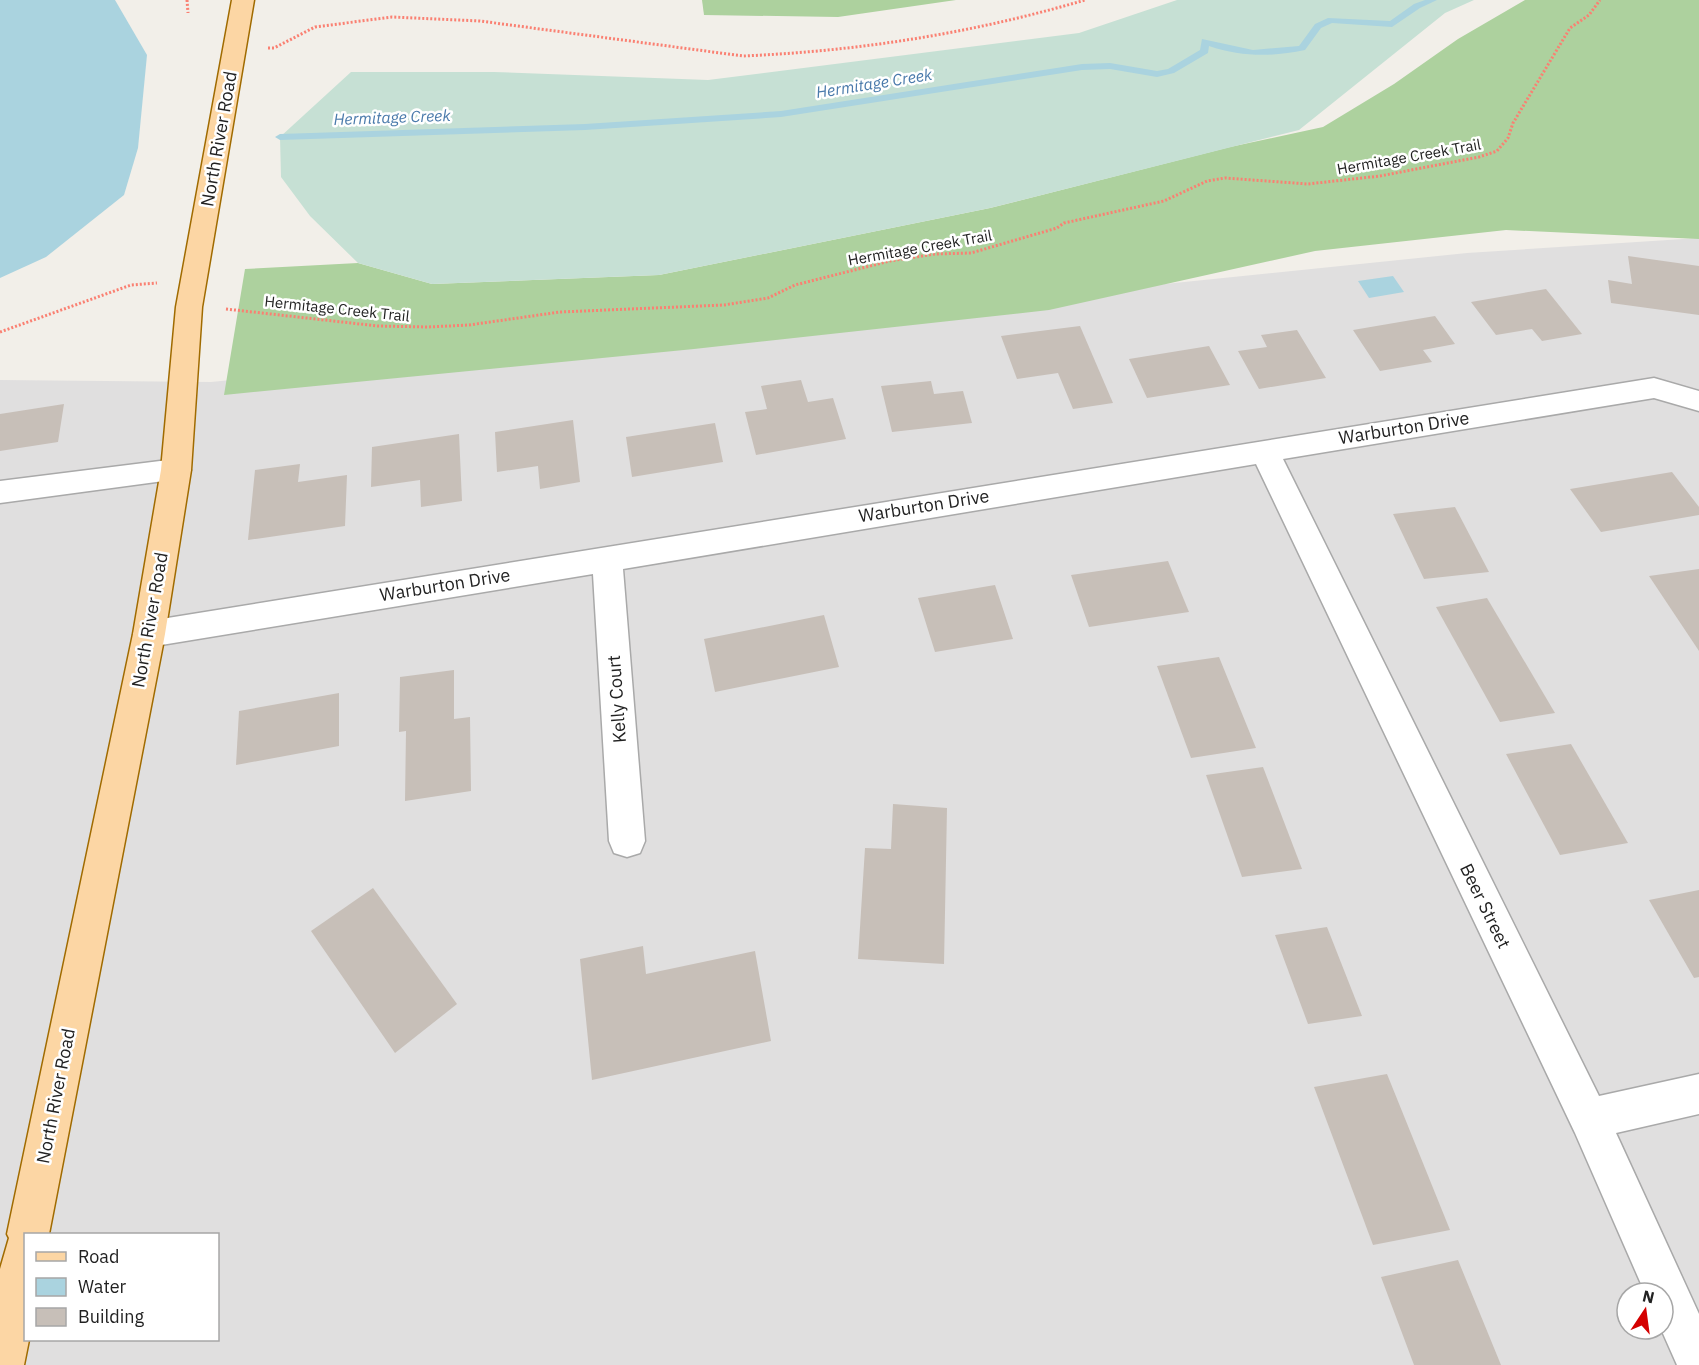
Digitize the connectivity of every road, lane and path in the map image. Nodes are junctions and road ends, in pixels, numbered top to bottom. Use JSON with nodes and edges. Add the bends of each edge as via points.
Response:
{"nodes":[{"id":1,"x":187,"y":0,"type":"edge"},
{"id":2,"x":243,"y":0,"type":"edge"},
{"id":3,"x":1085,"y":0,"type":"edge"},
{"id":4,"x":1600,"y":0,"type":"edge"},
{"id":5,"x":188,"y":13,"type":"dead end"},
{"id":6,"x":234,"y":50,"type":"junction"},
{"id":7,"x":192,"y":294,"type":"junction"},
{"id":8,"x":0,"y":332,"type":"edge"},
{"id":9,"x":1699,"y":400,"type":"edge"},
{"id":10,"x":1263,"y":451,"type":"junction"},
{"id":11,"x":176,"y":470,"type":"junction"},
{"id":12,"x":0,"y":492,"type":"edge"},
{"id":13,"x":607,"y":558,"type":"junction"},
{"id":14,"x":149,"y":634,"type":"junction"},
{"id":15,"x":627,"y":841,"type":"dead end"},
{"id":16,"x":1699,"y":1094,"type":"edge"},
{"id":17,"x":1589,"y":1119,"type":"junction"},
{"id":18,"x":28,"y":1233,"type":"edge"},
{"id":19,"x":24,"y":1258,"type":"edge"},
{"id":20,"x":1699,"y":1364,"type":"edge"},
{"id":21,"x":2,"y":1365,"type":"edge"}],
"edges":[{"from":1,"to":5,"type":"path"},
{"from":2,"to":6,"type":"main road","name":"North River Road"},
{"from":3,"to":6,"type":"path","via":[[943,35],[784,55],[743,56],[480,21],[392,17],[315,27],[274,48]]},
{"from":4,"to":7,"type":"path","name":"Hermitage Creek Trail","via":[[1589,15],[1570,28],[1513,123],[1508,138],[1497,151],[1479,157],[1380,176],[1308,184],[1226,178],[1207,181],[1164,201],[1065,223],[971,253],[890,261],[795,285],[768,298],[724,304],[560,312],[428,327],[378,326],[264,312]]},
{"from":6,"to":7,"type":"main road","name":"North River Road"},
{"from":7,"to":8,"type":"path","name":"Hermitage Creek Trail","via":[[131,285]]},
{"from":7,"to":11,"type":"main road","name":"North River Road"},
{"from":9,"to":10,"type":"street","name":"Warburton Drive","via":[[1654,388]]},
{"from":10,"to":13,"type":"street","name":"Warburton Drive"},
{"from":10,"to":17,"type":"street","name":"Beer Street"},
{"from":11,"to":12,"type":"street"},
{"from":11,"to":14,"type":"main road","name":"North River Road"},
{"from":13,"to":14,"type":"street","name":"Warburton Drive"},
{"from":13,"to":15,"type":"street","name":"Kelly Court"},
{"from":14,"to":18,"type":"main road","name":"North River Road"},
{"from":16,"to":17,"type":"street"},
{"from":17,"to":20,"type":"street","name":"Beer Street"},
{"from":19,"to":21,"type":"main road"}]}
